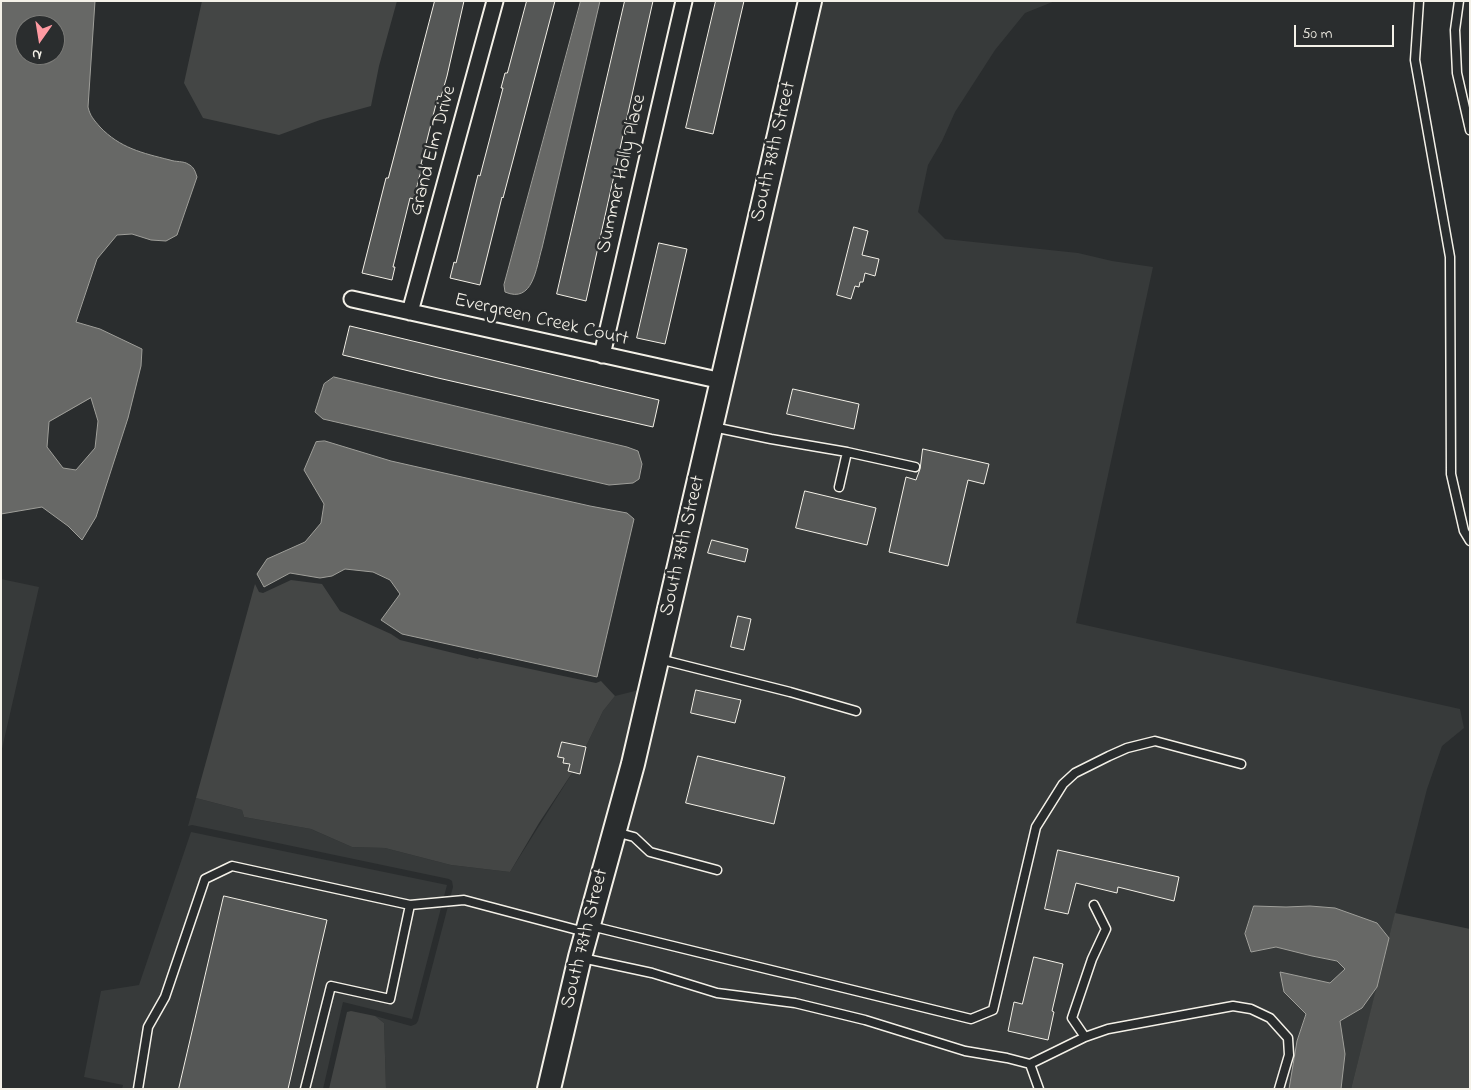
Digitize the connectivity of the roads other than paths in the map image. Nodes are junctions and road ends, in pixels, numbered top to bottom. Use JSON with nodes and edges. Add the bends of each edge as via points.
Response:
{"nodes":[{"id":1,"x":496,"y":1,"type":"edge"},
{"id":2,"x":684,"y":1,"type":"edge"},
{"id":3,"x":810,"y":1,"type":"edge"},
{"id":4,"x":1419,"y":1,"type":"edge"},
{"id":5,"x":1459,"y":1,"type":"edge"},
{"id":6,"x":1470,"y":130,"type":"edge"},
{"id":7,"x":352,"y":299,"type":"dead end"},
{"id":8,"x":410,"y":312,"type":"junction"},
{"id":9,"x":602,"y":355,"type":"junction"},
{"id":10,"x":722,"y":382,"type":"junction"},
{"id":11,"x":711,"y":427,"type":"junction"},
{"id":12,"x":847,"y":452,"type":"junction"},
{"id":13,"x":915,"y":467,"type":"dead end"},
{"id":14,"x":839,"y":487,"type":"dead end"},
{"id":15,"x":1470,"y":542,"type":"edge"},
{"id":16,"x":658,"y":659,"type":"junction"},
{"id":17,"x":856,"y":711,"type":"dead end"},
{"id":18,"x":1241,"y":764,"type":"dead end"},
{"id":19,"x":614,"y":832,"type":"junction"},
{"id":20,"x":717,"y":870,"type":"dead end"},
{"id":21,"x":410,"y":905,"type":"junction"},
{"id":22,"x":1094,"y":905,"type":"dead end"},
{"id":23,"x":588,"y":929,"type":"junction"},
{"id":24,"x":580,"y":957,"type":"junction"},
{"id":25,"x":1085,"y":1037,"type":"junction"},
{"id":26,"x":1030,"y":1064,"type":"junction"},
{"id":27,"x":138,"y":1089,"type":"edge"},
{"id":28,"x":305,"y":1089,"type":"edge"},
{"id":29,"x":549,"y":1089,"type":"edge"},
{"id":30,"x":1039,"y":1089,"type":"edge"},
{"id":31,"x":1279,"y":1089,"type":"edge"}],
"edges":[{"from":1,"to":8,"type":"street","name":"Grand Elm Drive"},
{"from":2,"to":9,"type":"street","name":"Summer Holly Place"},
{"from":3,"to":10,"type":"street","name":"South 78th Street"},
{"from":4,"to":15,"type":"lane","via":[[1415,60],[1450,257],[1451,474],[1464,531]]},
{"from":5,"to":6,"type":"lane","via":[[1457,72]]},
{"from":7,"to":8,"type":"street","name":"Evergreen Creek Court"},
{"from":8,"to":9,"type":"street","name":"Evergreen Creek Court"},
{"from":9,"to":10,"type":"street","name":"Evergreen Creek Court"},
{"from":10,"to":11,"type":"street","name":"South 78th Street"},
{"from":11,"to":12,"type":"lane"},
{"from":11,"to":16,"type":"street","name":"South 78th Street"},
{"from":12,"to":13,"type":"lane"},
{"from":12,"to":14,"type":"lane"},
{"from":16,"to":17,"type":"lane"},
{"from":16,"to":19,"type":"street","name":"South 78th Street"},
{"from":18,"to":23,"type":"lane","via":[[1154,741],[1109,756],[1076,773],[1063,784],[1036,826],[993,1010],[971,1019]]},
{"from":19,"to":20,"type":"lane","via":[[634,837],[650,852]]},
{"from":19,"to":23,"type":"street","name":"South 78th Street"},
{"from":21,"to":23,"type":"lane","via":[[464,900]]},
{"from":21,"to":27,"type":"lane","via":[[232,866],[205,879],[165,997],[148,1027]]},
{"from":21,"to":28,"type":"lane","via":[[390,999],[330,986]]},
{"from":22,"to":25,"type":"lane","via":[[1106,929],[1072,1018]]},
{"from":23,"to":24,"type":"street","name":"South 78th Street"},
{"from":24,"to":26,"type":"lane","via":[[652,973],[717,993],[795,1003],[865,1020],[965,1052]]},
{"from":24,"to":29,"type":"street","name":"South 78th Street"},
{"from":25,"to":26,"type":"lane"},
{"from":25,"to":31,"type":"lane","via":[[1108,1029],[1234,1006],[1251,1009],[1270,1018],[1288,1038],[1288,1055]]},
{"from":26,"to":30,"type":"lane"}]}
